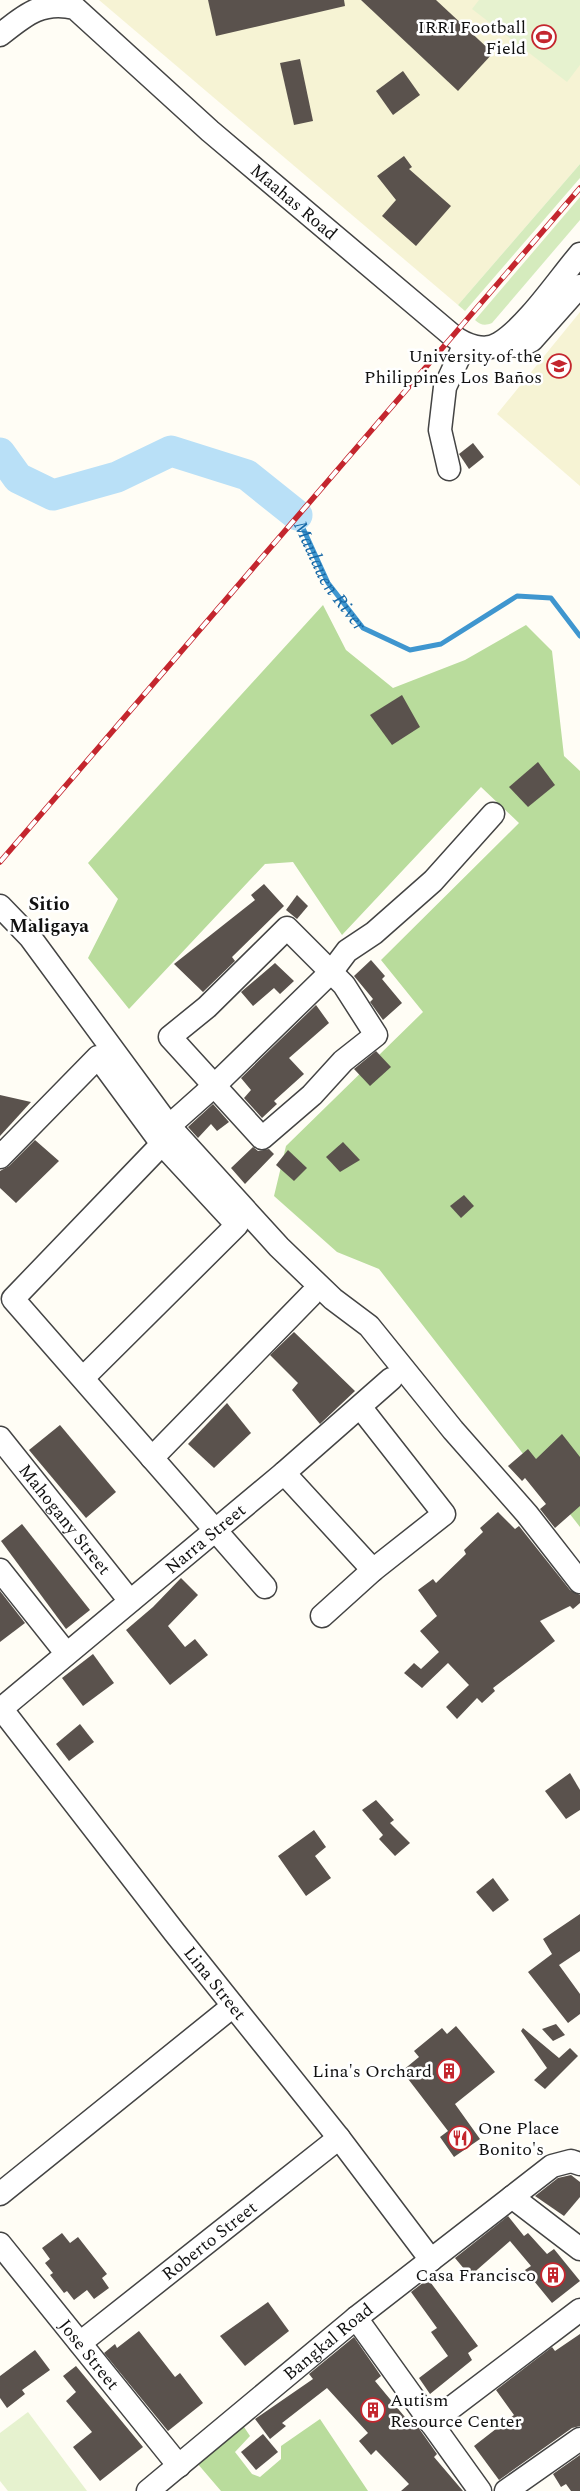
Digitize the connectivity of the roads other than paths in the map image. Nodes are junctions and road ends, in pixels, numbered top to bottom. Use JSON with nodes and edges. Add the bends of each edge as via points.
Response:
{"nodes":[{"id":1,"x":0,"y":34,"type":"edge"},
{"id":2,"x":580,"y":254,"type":"edge"},
{"id":3,"x":580,"y":286,"type":"edge"},
{"id":4,"x":465,"y":344,"type":"junction"},
{"id":5,"x":499,"y":344,"type":"junction"},
{"id":6,"x":449,"y":469,"type":"dead end"},
{"id":7,"x":493,"y":814,"type":"dead end"},
{"id":8,"x":0,"y":906,"type":"edge"},
{"id":9,"x":332,"y":971,"type":"junction"},
{"id":10,"x":215,"y":1085,"type":"junction"},
{"id":11,"x":166,"y":1135,"type":"junction"},
{"id":12,"x":0,"y":1157,"type":"edge"},
{"id":13,"x":311,"y":1295,"type":"dead end"},
{"id":14,"x":83,"y":1378,"type":"junction"},
{"id":15,"x":391,"y":1379,"type":"dead end"},
{"id":16,"x":361,"y":1408,"type":"junction"},
{"id":17,"x":0,"y":1438,"type":"edge"},
{"id":18,"x":152,"y":1458,"type":"junction"},
{"id":19,"x":284,"y":1473,"type":"junction"},
{"id":20,"x":215,"y":1529,"type":"junction"},
{"id":21,"x":0,"y":1570,"type":"edge"},
{"id":22,"x":373,"y":1570,"type":"junction"},
{"id":23,"x":580,"y":1582,"type":"edge"},
{"id":24,"x":265,"y":1587,"type":"dead end"},
{"id":25,"x":130,"y":1601,"type":"junction"},
{"id":26,"x":322,"y":1616,"type":"dead end"},
{"id":27,"x":66,"y":1654,"type":"junction"},
{"id":28,"x":7,"y":1704,"type":"edge"},
{"id":29,"x":233,"y":2006,"type":"junction"},
{"id":30,"x":339,"y":2138,"type":"junction"},
{"id":31,"x":580,"y":2164,"type":"edge"},
{"id":32,"x":0,"y":2194,"type":"edge"},
{"id":33,"x":512,"y":2197,"type":"junction"},
{"id":34,"x":0,"y":2244,"type":"edge"},
{"id":35,"x":580,"y":2249,"type":"edge"},
{"id":36,"x":431,"y":2260,"type":"junction"},
{"id":37,"x":580,"y":2310,"type":"edge"},
{"id":38,"x":356,"y":2318,"type":"junction"},
{"id":39,"x":80,"y":2342,"type":"junction"},
{"id":40,"x":431,"y":2422,"type":"junction"},
{"id":41,"x":580,"y":2439,"type":"edge"},
{"id":42,"x":179,"y":2466,"type":"junction"},
{"id":43,"x":154,"y":2489,"type":"edge"},
{"id":44,"x":480,"y":2491,"type":"edge"},
{"id":45,"x":506,"y":2491,"type":"edge"}],
"edges":[{"from":1,"to":4,"type":"street","name":"Maahas Road","via":[[35,7],[49,2],[62,2],[76,8],[210,131]]},
{"from":2,"to":5,"type":"street","via":[[526,319]]},
{"from":3,"to":5,"type":"street","via":[[532,340],[521,346]]},
{"from":4,"to":5,"type":"street","via":[[484,348]]},
{"from":4,"to":6,"type":"street","via":[[445,387],[440,430]]},
{"from":7,"to":9,"type":"street","via":[[433,881],[374,933],[347,951]]},
{"from":8,"to":11,"type":"street","via":[[30,937]]},
{"from":9,"to":10,"type":"street"},
{"from":9,"to":10,"type":"street","via":[[287,928],[208,1007],[170,1037]]},
{"from":9,"to":10,"type":"street","via":[[376,1035],[262,1138]]},
{"from":10,"to":11,"type":"street"},
{"from":11,"to":12,"type":"street","via":[[98,1057]]},
{"from":11,"to":14,"type":"street","via":[[13,1298]]},
{"from":11,"to":14,"type":"street","via":[[237,1225]]},
{"from":11,"to":23,"type":"street","via":[[333,1299],[369,1326]]},
{"from":13,"to":18,"type":"street"},
{"from":14,"to":18,"type":"street"},
{"from":15,"to":16,"type":"street","name":"Narra Street"},
{"from":16,"to":19,"type":"street","name":"Narra Street"},
{"from":16,"to":22,"type":"street","via":[[444,1514]]},
{"from":17,"to":25,"type":"street","name":"Mahogany Street"},
{"from":18,"to":20,"type":"street"},
{"from":19,"to":20,"type":"street","name":"Narra Street"},
{"from":19,"to":22,"type":"street"},
{"from":20,"to":24,"type":"street"},
{"from":20,"to":25,"type":"street","name":"Narra Street"},
{"from":21,"to":27,"type":"street"},
{"from":22,"to":26,"type":"street"},
{"from":25,"to":27,"type":"street","name":"Narra Street"},
{"from":27,"to":28,"type":"street","name":"Narra Street"},
{"from":28,"to":29,"type":"street","name":"Lina Street"},
{"from":29,"to":30,"type":"street","name":"Lina Street"},
{"from":29,"to":32,"type":"street"},
{"from":30,"to":36,"type":"street","name":"Lina Street"},
{"from":30,"to":39,"type":"street","name":"Roberto Street"},
{"from":31,"to":33,"type":"street","name":"Bangkal Road","via":[[571,2161],[552,2166]]},
{"from":33,"to":35,"type":"street"},
{"from":33,"to":36,"type":"street","name":"Bangkal Road"},
{"from":34,"to":39,"type":"street","name":"Jose Street"},
{"from":36,"to":38,"type":"street","name":"Bangkal Road"},
{"from":37,"to":40,"type":"street"},
{"from":38,"to":40,"type":"street"},
{"from":38,"to":42,"type":"street","name":"Bangkal Road"},
{"from":39,"to":42,"type":"street","name":"Jose Street"},
{"from":40,"to":44,"type":"street"},
{"from":41,"to":45,"type":"street"},
{"from":42,"to":43,"type":"street","name":"Bangkal Road"}]}
